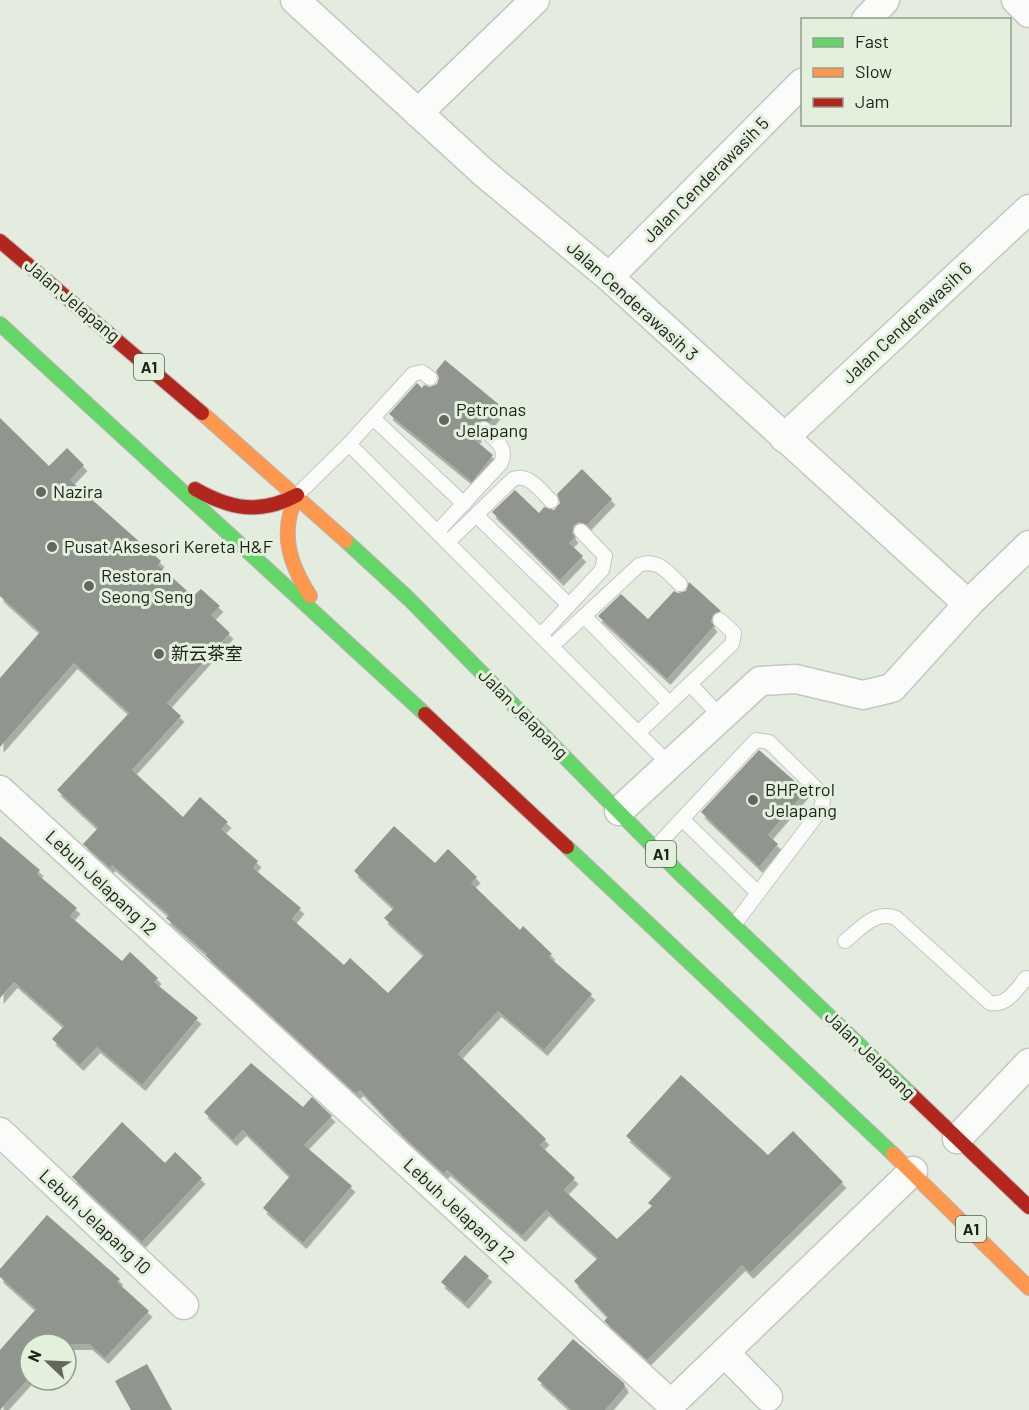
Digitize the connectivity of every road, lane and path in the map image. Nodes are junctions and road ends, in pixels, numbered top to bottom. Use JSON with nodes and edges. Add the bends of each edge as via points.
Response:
{"nodes":[{"id":1,"x":295,"y":0,"type":"edge"},
{"id":2,"x":535,"y":0,"type":"edge"},
{"id":3,"x":885,"y":0,"type":"edge"},
{"id":4,"x":1016,"y":0,"type":"edge"},
{"id":5,"x":1029,"y":13,"type":"edge"},
{"id":6,"x":868,"y":18,"type":"edge"},
{"id":7,"x":801,"y":84,"type":"edge"},
{"id":8,"x":418,"y":112,"type":"junction"},
{"id":9,"x":1029,"y":209,"type":"edge"},
{"id":10,"x":0,"y":241,"type":"edge"},
{"id":11,"x":609,"y":277,"type":"junction"},
{"id":12,"x":0,"y":324,"type":"edge"},
{"id":13,"x":430,"y":378,"type":"dead end"},
{"id":14,"x":374,"y":418,"type":"junction"},
{"id":15,"x":484,"y":429,"type":"dead end"},
{"id":16,"x":784,"y":438,"type":"junction"},
{"id":17,"x":349,"y":444,"type":"junction"},
{"id":18,"x":166,"y":472,"type":"junction"},
{"id":19,"x":297,"y":495,"type":"junction"},
{"id":20,"x":551,"y":501,"type":"dead end"},
{"id":21,"x":464,"y":504,"type":"junction"},
{"id":22,"x":476,"y":514,"type":"junction"},
{"id":23,"x":581,"y":531,"type":"dead end"},
{"id":24,"x":444,"y":536,"type":"junction"},
{"id":25,"x":1029,"y":545,"type":"edge"},
{"id":26,"x":680,"y":584,"type":"dead end"},
{"id":27,"x":968,"y":604,"type":"junction"},
{"id":28,"x":569,"y":605,"type":"junction"},
{"id":29,"x":584,"y":616,"type":"junction"},
{"id":30,"x":720,"y":620,"type":"dead end"},
{"id":31,"x":331,"y":627,"type":"junction"},
{"id":32,"x":541,"y":635,"type":"junction"},
{"id":33,"x":552,"y":646,"type":"junction"},
{"id":34,"x":690,"y":684,"type":"junction"},
{"id":35,"x":669,"y":703,"type":"junction"},
{"id":36,"x":721,"y":717,"type":"junction"},
{"id":37,"x":638,"y":733,"type":"junction"},
{"id":38,"x":669,"y":764,"type":"junction"},
{"id":39,"x":0,"y":790,"type":"edge"},
{"id":40,"x":619,"y":811,"type":"junction"},
{"id":41,"x":682,"y":819,"type":"junction"},
{"id":42,"x":655,"y":848,"type":"junction"},
{"id":43,"x":758,"y":893,"type":"junction"},
{"id":44,"x":734,"y":925,"type":"junction"},
{"id":45,"x":845,"y":941,"type":"dead end"},
{"id":46,"x":1028,"y":978,"type":"edge"},
{"id":47,"x":1029,"y":1064,"type":"edge"},
{"id":48,"x":957,"y":1139,"type":"junction"},
{"id":49,"x":2,"y":1140,"type":"edge"},
{"id":50,"x":913,"y":1171,"type":"junction"},
{"id":51,"x":1029,"y":1207,"type":"edge"},
{"id":52,"x":1029,"y":1288,"type":"edge"},
{"id":53,"x":183,"y":1305,"type":"dead end"},
{"id":54,"x":725,"y":1353,"type":"junction"},
{"id":55,"x":768,"y":1406,"type":"edge"}],
"edges":[{"from":1,"to":8,"type":"street","name":"Jalan Cenderawasih 3"},
{"from":2,"to":8,"type":"street"},
{"from":3,"to":6,"type":"street"},
{"from":4,"to":5,"type":"street"},
{"from":7,"to":11,"type":"street","name":"Jalan Cenderawasih 5"},
{"from":8,"to":11,"type":"street","name":"Jalan Cenderawasih 3","via":[[484,173]]},
{"from":9,"to":16,"type":"street","name":"Jalan Cenderawasih 6"},
{"from":10,"to":19,"type":"main road","name":"Jalan Jelapang","number":"A1"},
{"from":11,"to":16,"type":"street","name":"Jalan Cenderawasih 3"},
{"from":12,"to":18,"type":"main road","number":"A1"},
{"from":13,"to":14,"type":"lane","via":[[422,372],[413,374]]},
{"from":14,"to":17,"type":"lane"},
{"from":14,"to":21,"type":"lane"},
{"from":15,"to":21,"type":"lane","via":[[505,454]]},
{"from":16,"to":27,"type":"street","name":"Jalan Cenderawasih 3"},
{"from":17,"to":19,"type":"lane"},
{"from":17,"to":24,"type":"lane"},
{"from":18,"to":19,"type":"main road","via":[[216,500],[245,509],[271,508]]},
{"from":18,"to":31,"type":"main road","number":"A1"},
{"from":19,"to":31,"type":"main road","via":[[285,522],[286,544],[300,579]]},
{"from":19,"to":40,"type":"main road","name":"Jalan Jelapang","number":"A1","via":[[409,599]]},
{"from":20,"to":22,"type":"lane","via":[[520,476]]},
{"from":21,"to":24,"type":"lane"},
{"from":22,"to":24,"type":"lane"},
{"from":22,"to":28,"type":"lane"},
{"from":23,"to":28,"type":"lane","via":[[606,561]]},
{"from":24,"to":32,"type":"lane"},
{"from":25,"to":27,"type":"street"},
{"from":26,"to":29,"type":"lane","via":[[658,563],[639,565]]},
{"from":27,"to":36,"type":"street","via":[[892,687],[863,694],[796,679],[760,681]]},
{"from":28,"to":32,"type":"lane"},
{"from":29,"to":33,"type":"lane"},
{"from":29,"to":35,"type":"lane"},
{"from":30,"to":34,"type":"lane","via":[[735,639]]},
{"from":31,"to":50,"type":"main road","number":"A1"},
{"from":32,"to":33,"type":"lane"},
{"from":33,"to":37,"type":"lane"},
{"from":34,"to":35,"type":"lane"},
{"from":34,"to":36,"type":"lane"},
{"from":35,"to":37,"type":"lane"},
{"from":36,"to":38,"type":"street"},
{"from":37,"to":38,"type":"lane"},
{"from":38,"to":40,"type":"street"},
{"from":39,"to":54,"type":"street","name":"Lebuh Jelapang 12","via":[[671,1404]]},
{"from":40,"to":42,"type":"main road","name":"Jalan Jelapang","number":"A1"},
{"from":41,"to":42,"type":"lane"},
{"from":41,"to":43,"type":"lane"},
{"from":41,"to":43,"type":"lane","via":[[756,740],[769,742],[820,792],[823,801],[820,811]]},
{"from":42,"to":44,"type":"main road","name":"Jalan Jelapang","number":"A1"},
{"from":43,"to":44,"type":"lane"},
{"from":44,"to":48,"type":"main road","name":"Jalan Jelapang","number":"A1"},
{"from":45,"to":46,"type":"lane","via":[[875,917],[886,914],[896,918],[990,1003],[1006,1000]]},
{"from":47,"to":48,"type":"street"},
{"from":48,"to":51,"type":"main road","name":"Jalan Jelapang","number":"A1"},
{"from":49,"to":53,"type":"street","name":"Lebuh Jelapang 10"},
{"from":50,"to":52,"type":"main road","number":"A1"},
{"from":50,"to":54,"type":"street","name":"Lebuh Jelapang 12"},
{"from":54,"to":55,"type":"street"}]}
